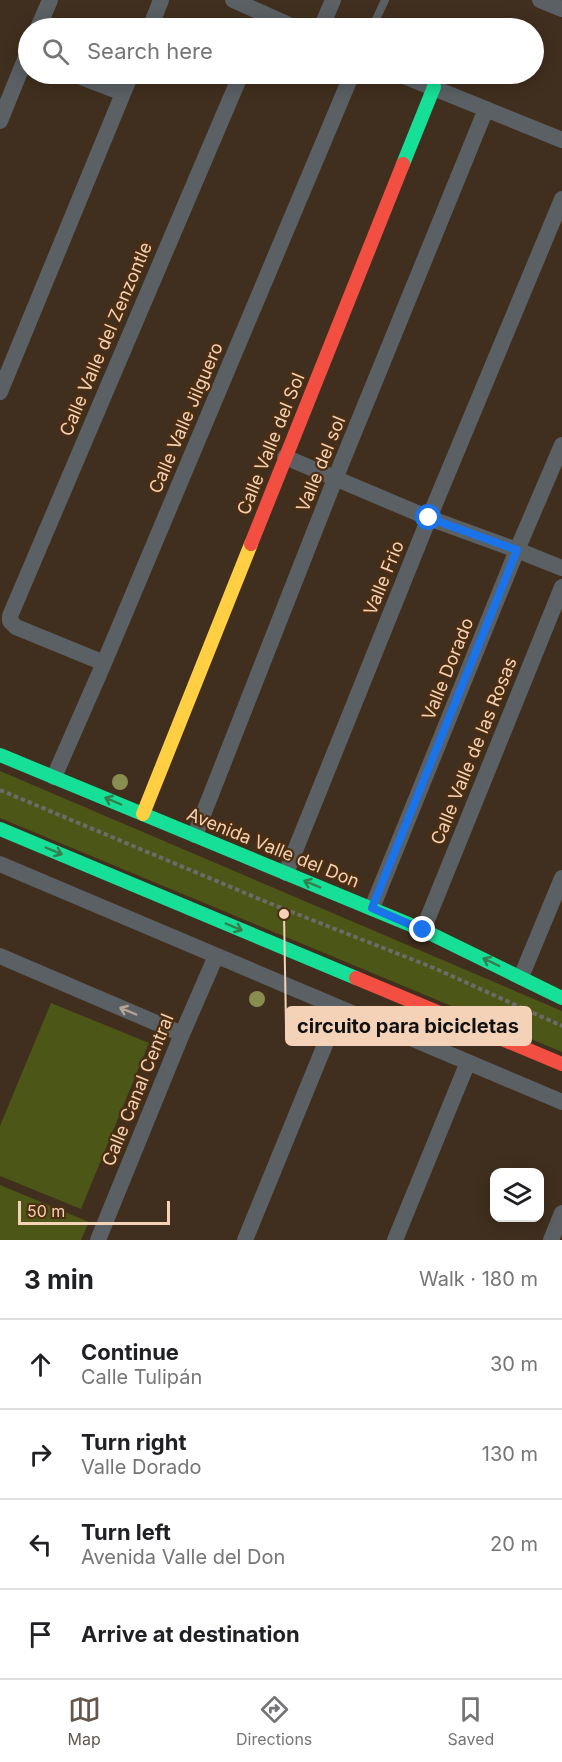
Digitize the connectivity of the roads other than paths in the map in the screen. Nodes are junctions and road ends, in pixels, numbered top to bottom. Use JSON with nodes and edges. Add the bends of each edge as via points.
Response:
{"nodes":[{"id":1,"x":50,"y":0,"type":"edge"},
{"id":2,"x":161,"y":0,"type":"edge"},
{"id":3,"x":232,"y":0,"type":"edge"},
{"id":4,"x":333,"y":0,"type":"edge"},
{"id":5,"x":384,"y":0,"type":"edge"},
{"id":6,"x":540,"y":0,"type":"edge"},
{"id":7,"x":562,"y":9,"type":"edge"},
{"id":8,"x":42,"y":18,"type":"edge"},
{"id":9,"x":154,"y":18,"type":"edge"},
{"id":10,"x":257,"y":18,"type":"edge"},
{"id":11,"x":325,"y":18,"type":"edge"},
{"id":12,"x":376,"y":18,"type":"edge"},
{"id":13,"x":18,"y":79,"type":"edge"},
{"id":14,"x":99,"y":84,"type":"edge"},
{"id":15,"x":127,"y":84,"type":"edge"},
{"id":16,"x":237,"y":84,"type":"edge"},
{"id":17,"x":348,"y":84,"type":"edge"},
{"id":18,"x":426,"y":84,"type":"edge"},
{"id":19,"x":434,"y":87,"type":"junction"},
{"id":20,"x":123,"y":93,"type":"junction"},
{"id":21,"x":486,"y":109,"type":"junction"},
{"id":22,"x":0,"y":121,"type":"edge"},
{"id":23,"x":562,"y":140,"type":"edge"},
{"id":24,"x":562,"y":199,"type":"edge"},
{"id":25,"x":0,"y":392,"type":"edge"},
{"id":26,"x":562,"y":445,"type":"edge"},
{"id":27,"x":285,"y":457,"type":"junction"},
{"id":28,"x":335,"y":479,"type":"junction"},
{"id":29,"x":429,"y":518,"type":"junction"},
{"id":30,"x":517,"y":550,"type":"junction"},
{"id":31,"x":562,"y":568,"type":"edge"},
{"id":32,"x":562,"y":587,"type":"edge"},
{"id":33,"x":104,"y":663,"type":"junction"},
{"id":34,"x":0,"y":755,"type":"edge"},
{"id":35,"x":54,"y":777,"type":"junction"},
{"id":36,"x":143,"y":814,"type":"junction"},
{"id":37,"x":0,"y":829,"type":"edge"},
{"id":38,"x":195,"y":835,"type":"junction"},
{"id":39,"x":0,"y":864,"type":"edge"},
{"id":40,"x":286,"y":873,"type":"junction"},
{"id":41,"x":562,"y":878,"type":"edge"},
{"id":42,"x":372,"y":908,"type":"junction"},
{"id":43,"x":423,"y":930,"type":"junction"},
{"id":44,"x":0,"y":956,"type":"edge"},
{"id":45,"x":216,"y":956,"type":"junction"},
{"id":46,"x":521,"y":977,"type":"junction"},
{"id":47,"x":562,"y":998,"type":"edge"},
{"id":48,"x":340,"y":1008,"type":"junction"},
{"id":49,"x":182,"y":1034,"type":"junction"},
{"id":50,"x":468,"y":1062,"type":"junction"},
{"id":51,"x":562,"y":1064,"type":"edge"},
{"id":52,"x":562,"y":1101,"type":"edge"},
{"id":53,"x":562,"y":1213,"type":"edge"},
{"id":54,"x":98,"y":1240,"type":"edge"},
{"id":55,"x":246,"y":1240,"type":"edge"},
{"id":56,"x":395,"y":1240,"type":"edge"},
{"id":57,"x":551,"y":1240,"type":"edge"}],
"edges":[{"from":1,"to":8,"type":"street"},
{"from":2,"to":9,"type":"street"},
{"from":3,"to":10,"type":"street"},
{"from":4,"to":11,"type":"street"},
{"from":5,"to":12,"type":"lane"},
{"from":6,"to":7,"type":"street"},
{"from":13,"to":22,"type":"street"},
{"from":14,"to":20,"type":"street"},
{"from":15,"to":20,"type":"street"},
{"from":16,"to":33,"type":"street","name":"Calle Valle del Zenzontle","via":[[12,611],[10,621],[16,627]]},
{"from":17,"to":33,"type":"street","name":"Calle Valle Jilguero"},
{"from":18,"to":19,"type":"street"},
{"from":19,"to":21,"type":"street"},
{"from":19,"to":27,"type":"street","name":"Calle Valle del Sol"},
{"from":20,"to":25,"type":"street"},
{"from":21,"to":23,"type":"street"},
{"from":21,"to":28,"type":"street","name":"Valle del sol"},
{"from":24,"to":29,"type":"street","name":"Valle Frio"},
{"from":26,"to":30,"type":"street","name":"Valle Dorado"},
{"from":27,"to":28,"type":"street"},
{"from":27,"to":36,"type":"street","name":"Calle Valle del Sol"},
{"from":28,"to":29,"type":"street"},
{"from":28,"to":38,"type":"street","name":"Valle del sol"},
{"from":29,"to":30,"type":"street"},
{"from":29,"to":40,"type":"street","name":"Valle Frio"},
{"from":30,"to":31,"type":"street"},
{"from":30,"to":42,"type":"street","name":"Valle Dorado"},
{"from":32,"to":43,"type":"street","name":"Calle Valle de las Rosas"},
{"from":33,"to":35,"type":"street","name":"Calle Valle Jilguero"},
{"from":34,"to":35,"type":"street","name":"Avenida Valle del Don"},
{"from":36,"to":35,"type":"street","name":"Avenida Valle del Don","one_way":true},
{"from":36,"to":38,"type":"street","name":"Avenida Valle del Don"},
{"from":37,"to":51,"type":"street","one_way":true},
{"from":38,"to":40,"type":"street","name":"Avenida Valle del Don"},
{"from":39,"to":45,"type":"street"},
{"from":42,"to":40,"type":"street","name":"Avenida Valle del Don","one_way":true},
{"from":41,"to":46,"type":"street"},
{"from":42,"to":43,"type":"street","name":"Avenida Valle del Don"},
{"from":46,"to":43,"type":"street","name":"Avenida Valle del Don","one_way":true},
{"from":49,"to":44,"type":"street","one_way":true},
{"from":45,"to":48,"type":"street"},
{"from":45,"to":49,"type":"street","name":"Calle Canal Central"},
{"from":46,"to":47,"type":"street","name":"Avenida Valle del Don"},
{"from":48,"to":50,"type":"street"},
{"from":48,"to":55,"type":"street"},
{"from":49,"to":54,"type":"street","name":"Calle Canal Central"},
{"from":50,"to":52,"type":"street"},
{"from":50,"to":56,"type":"street"},
{"from":53,"to":57,"type":"street"}]}
